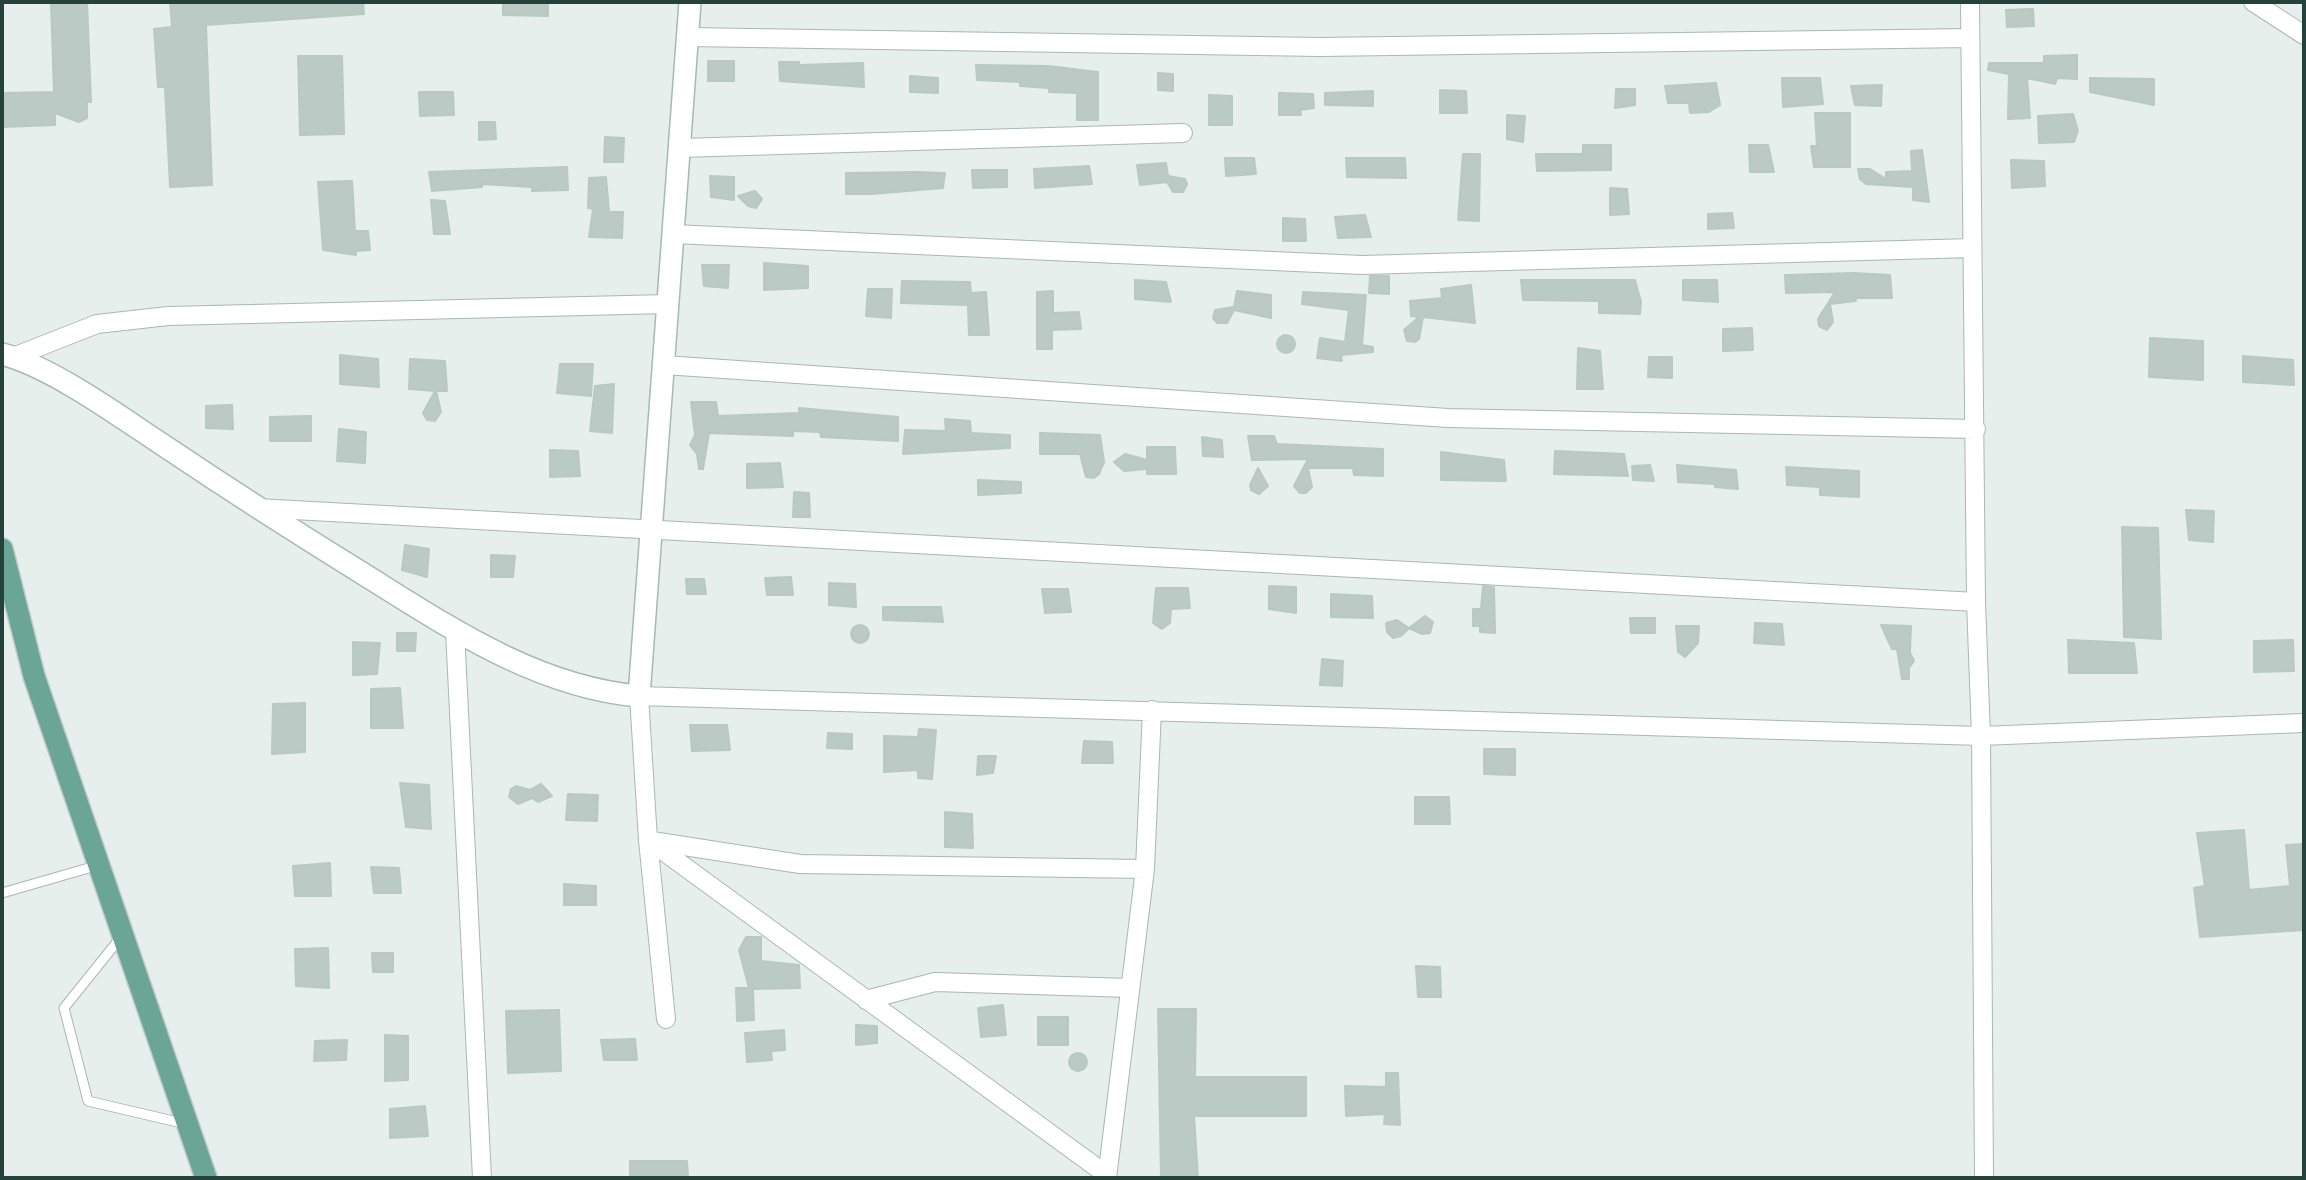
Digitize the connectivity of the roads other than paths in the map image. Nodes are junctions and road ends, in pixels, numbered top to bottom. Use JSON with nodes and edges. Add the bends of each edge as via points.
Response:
{"nodes":[{"id":1,"x":690,"y":2,"type":"edge"},
{"id":2,"x":1970,"y":2,"type":"edge"},
{"id":3,"x":2253,"y":2,"type":"edge"},
{"id":4,"x":2304,"y":34,"type":"edge"},
{"id":5,"x":688,"y":37,"type":"junction"},
{"id":6,"x":1970,"y":38,"type":"junction"},
{"id":7,"x":1184,"y":133,"type":"dead end"},
{"id":8,"x":680,"y":148,"type":"junction"},
{"id":9,"x":673,"y":233,"type":"junction"},
{"id":10,"x":1972,"y":248,"type":"junction"},
{"id":11,"x":668,"y":304,"type":"junction"},
{"id":12,"x":7,"y":356,"type":"edge"},
{"id":13,"x":664,"y":365,"type":"junction"},
{"id":14,"x":1976,"y":429,"type":"junction"},
{"id":15,"x":257,"y":508,"type":"junction"},
{"id":16,"x":651,"y":532,"type":"junction"},
{"id":17,"x":2,"y":549,"type":"edge"},
{"id":18,"x":1976,"y":602,"type":"junction"},
{"id":19,"x":455,"y":631,"type":"junction"},
{"id":20,"x":639,"y":696,"type":"junction"},
{"id":21,"x":1152,"y":710,"type":"junction"},
{"id":22,"x":2304,"y":723,"type":"edge"},
{"id":23,"x":1981,"y":736,"type":"junction"},
{"id":24,"x":648,"y":841,"type":"junction"},
{"id":25,"x":99,"y":865,"type":"junction"},
{"id":26,"x":1145,"y":869,"type":"junction"},
{"id":27,"x":2,"y":893,"type":"edge"},
{"id":28,"x":122,"y":934,"type":"junction"},
{"id":29,"x":1130,"y":988,"type":"junction"},
{"id":30,"x":866,"y":1000,"type":"junction"},
{"id":31,"x":666,"y":1019,"type":"dead end"},
{"id":32,"x":188,"y":1125,"type":"junction"},
{"id":33,"x":1107,"y":1177,"type":"edge"},
{"id":34,"x":206,"y":1178,"type":"edge"},
{"id":35,"x":481,"y":1178,"type":"edge"},
{"id":36,"x":1984,"y":1178,"type":"edge"}],
"edges":[{"from":1,"to":5,"type":"main road"},
{"from":2,"to":6,"type":"street"},
{"from":3,"to":4,"type":"street"},
{"from":5,"to":6,"type":"street","via":[[1320,47]]},
{"from":5,"to":8,"type":"main road"},
{"from":6,"to":10,"type":"street"},
{"from":7,"to":8,"type":"street"},
{"from":8,"to":9,"type":"main road"},
{"from":9,"to":10,"type":"street","via":[[1362,265]]},
{"from":9,"to":11,"type":"main road"},
{"from":10,"to":14,"type":"street"},
{"from":11,"to":12,"type":"street","via":[[168,316],[97,324]]},
{"from":11,"to":13,"type":"main road"},
{"from":12,"to":15,"type":"main road","via":[[95,400]]},
{"from":13,"to":14,"type":"street","via":[[1448,418]]},
{"from":13,"to":16,"type":"main road"},
{"from":14,"to":18,"type":"street"},
{"from":15,"to":16,"type":"street"},
{"from":15,"to":19,"type":"main road"},
{"from":16,"to":18,"type":"street"},
{"from":16,"to":20,"type":"main road"},
{"from":17,"to":25,"type":"main road","via":[[34,676]]},
{"from":18,"to":23,"type":"street"},
{"from":19,"to":20,"type":"main road","via":[[566,682]]},
{"from":19,"to":35,"type":"street"},
{"from":20,"to":21,"type":"street"},
{"from":20,"to":24,"type":"street"},
{"from":21,"to":23,"type":"street"},
{"from":21,"to":26,"type":"street"},
{"from":22,"to":23,"type":"street"},
{"from":23,"to":36,"type":"street"},
{"from":24,"to":26,"type":"street","via":[[800,864]]},
{"from":24,"to":30,"type":"street"},
{"from":24,"to":31,"type":"street"},
{"from":25,"to":27,"type":"lane"},
{"from":25,"to":28,"type":"main road"},
{"from":26,"to":29,"type":"street"},
{"from":28,"to":32,"type":"main road"},
{"from":28,"to":32,"type":"lane","via":[[64,1008],[88,1101]]},
{"from":29,"to":30,"type":"street","via":[[935,982]]},
{"from":29,"to":33,"type":"street"},
{"from":30,"to":33,"type":"street"},
{"from":32,"to":34,"type":"main road"}]}
